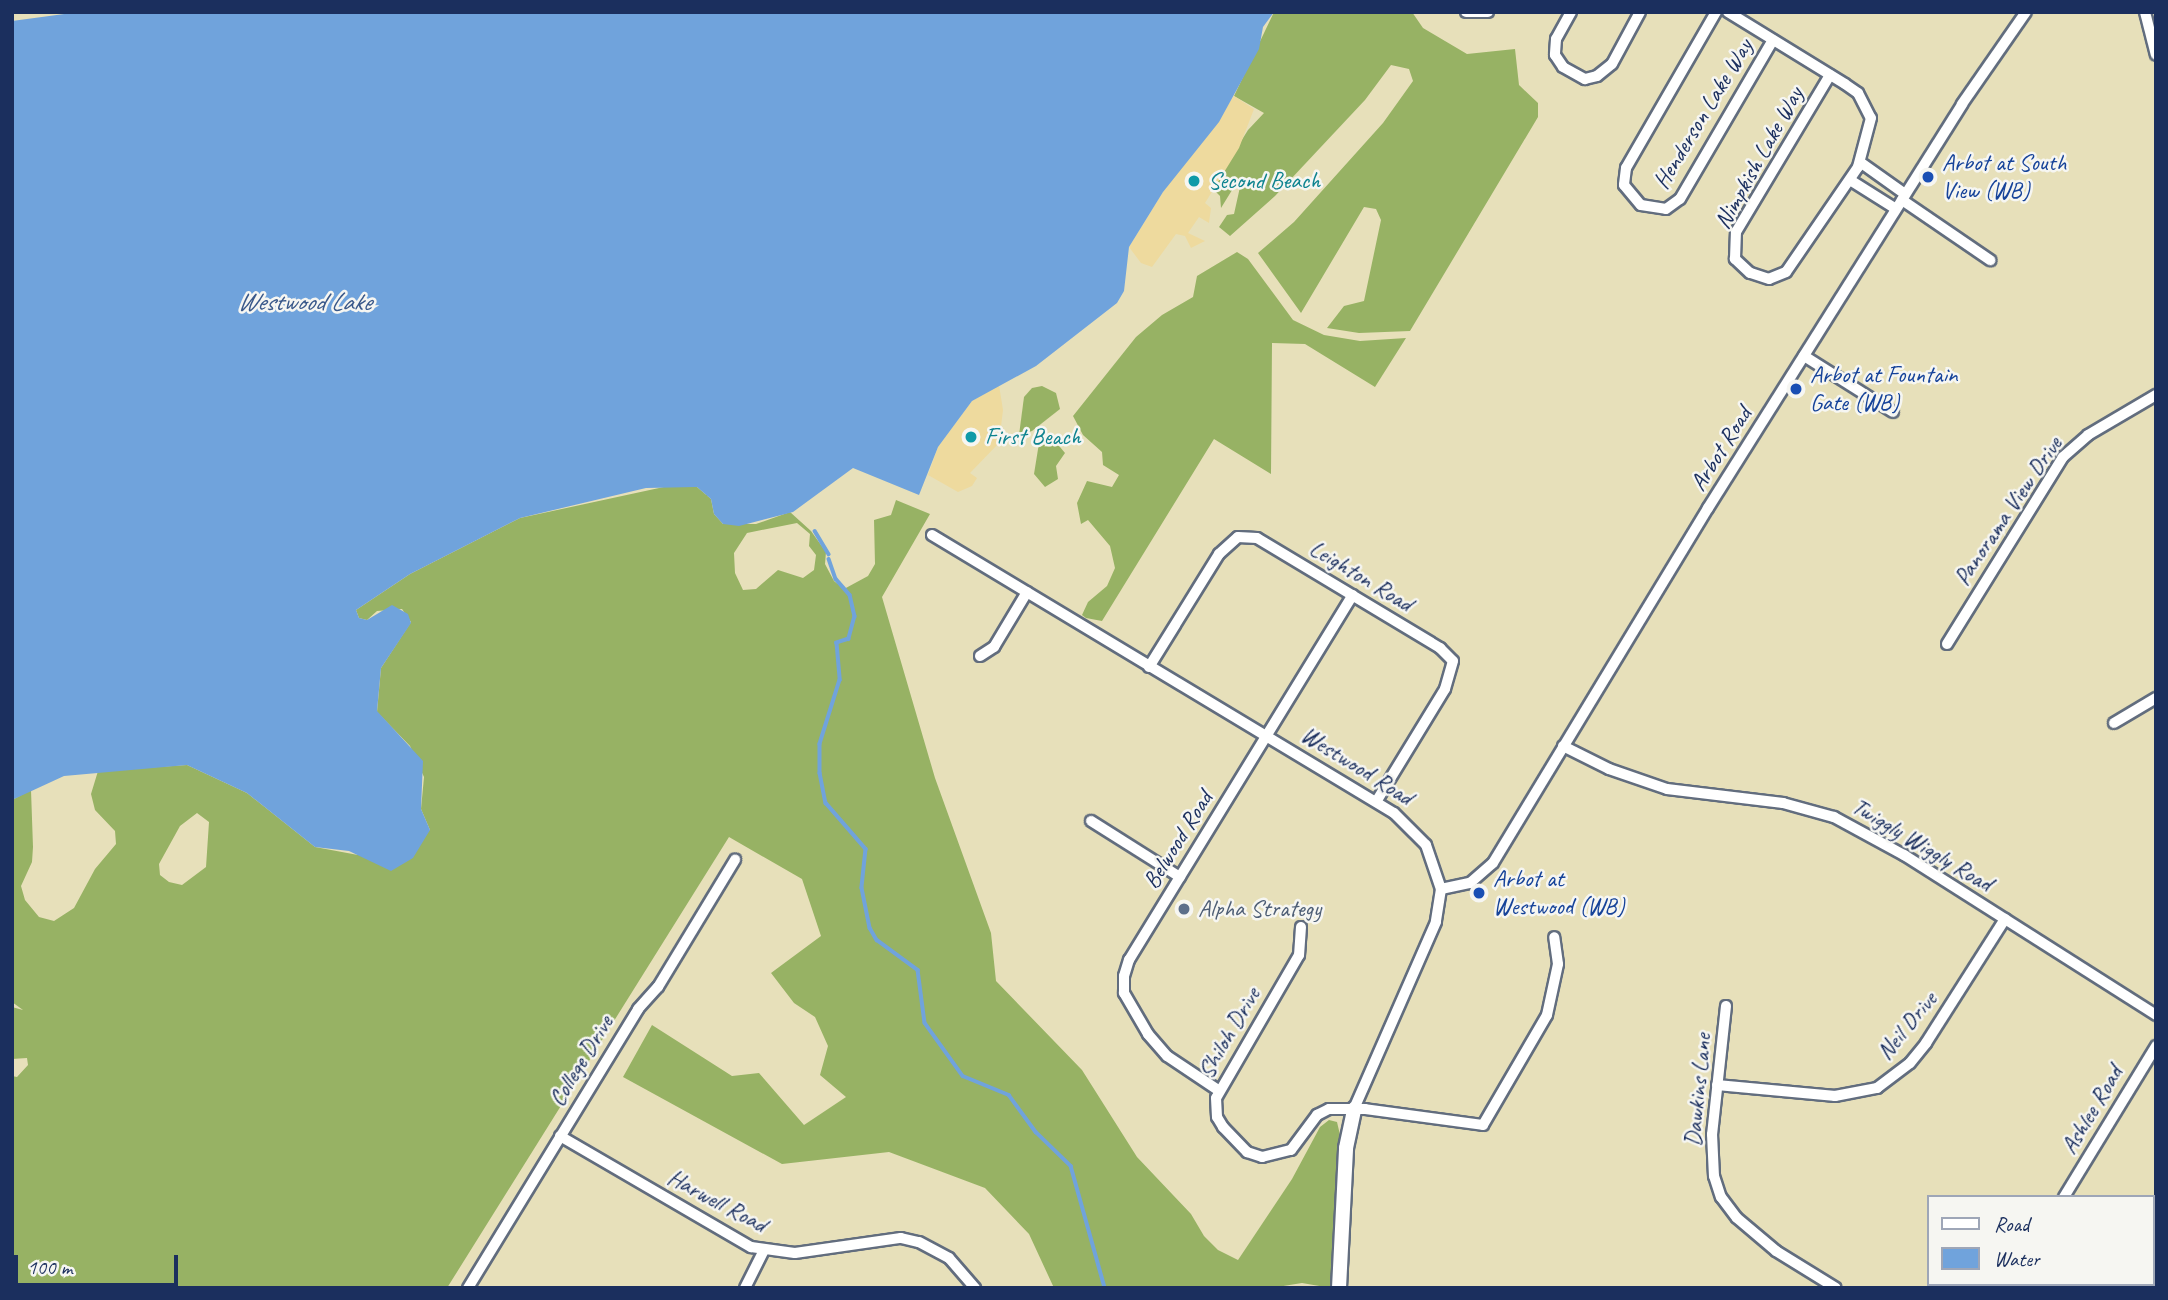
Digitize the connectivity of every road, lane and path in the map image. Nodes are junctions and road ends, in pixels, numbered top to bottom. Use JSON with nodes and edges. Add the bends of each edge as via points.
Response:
{"nodes":[{"id":1,"x":1466,"y":12,"type":"edge"},
{"id":2,"x":1488,"y":12,"type":"edge"},
{"id":3,"x":1572,"y":12,"type":"edge"},
{"id":4,"x":1640,"y":12,"type":"edge"},
{"id":5,"x":1716,"y":12,"type":"edge"},
{"id":6,"x":1728,"y":12,"type":"edge"},
{"id":7,"x":2026,"y":12,"type":"edge"},
{"id":8,"x":2145,"y":12,"type":"edge"},
{"id":9,"x":1773,"y":40,"type":"junction"},
{"id":10,"x":2156,"y":55,"type":"edge"},
{"id":11,"x":1830,"y":75,"type":"junction"},
{"id":12,"x":1860,"y":162,"type":"junction"},
{"id":13,"x":1850,"y":180,"type":"junction"},
{"id":14,"x":1901,"y":201,"type":"junction"},
{"id":15,"x":1990,"y":260,"type":"dead end"},
{"id":16,"x":1804,"y":356,"type":"junction"},
{"id":17,"x":2156,"y":395,"type":"edge"},
{"id":18,"x":1893,"y":412,"type":"dead end"},
{"id":19,"x":932,"y":535,"type":"dead end"},
{"id":20,"x":1027,"y":592,"type":"junction"},
{"id":21,"x":1353,"y":596,"type":"junction"},
{"id":22,"x":1947,"y":644,"type":"dead end"},
{"id":23,"x":980,"y":656,"type":"dead end"},
{"id":24,"x":1149,"y":667,"type":"junction"},
{"id":25,"x":2156,"y":698,"type":"edge"},
{"id":26,"x":2114,"y":723,"type":"dead end"},
{"id":27,"x":1265,"y":738,"type":"junction"},
{"id":28,"x":1563,"y":746,"type":"junction"},
{"id":29,"x":1376,"y":802,"type":"junction"},
{"id":30,"x":1091,"y":821,"type":"dead end"},
{"id":31,"x":735,"y":860,"type":"dead end"},
{"id":32,"x":1180,"y":877,"type":"junction"},
{"id":33,"x":1441,"y":889,"type":"junction"},
{"id":34,"x":2005,"y":919,"type":"junction"},
{"id":35,"x":1301,"y":928,"type":"dead end"},
{"id":36,"x":1554,"y":937,"type":"dead end"},
{"id":37,"x":1726,"y":1006,"type":"dead end"},
{"id":38,"x":2156,"y":1015,"type":"edge"},
{"id":39,"x":2156,"y":1046,"type":"edge"},
{"id":40,"x":1717,"y":1086,"type":"junction"},
{"id":41,"x":1218,"y":1090,"type":"junction"},
{"id":42,"x":1354,"y":1110,"type":"junction"},
{"id":43,"x":560,"y":1136,"type":"junction"},
{"id":44,"x":2065,"y":1195,"type":"edge"},
{"id":45,"x":764,"y":1250,"type":"junction"},
{"id":46,"x":468,"y":1288,"type":"edge"},
{"id":47,"x":745,"y":1288,"type":"edge"},
{"id":48,"x":975,"y":1288,"type":"edge"},
{"id":49,"x":1339,"y":1288,"type":"edge"},
{"id":50,"x":1836,"y":1288,"type":"edge"}],
"edges":[{"from":1,"to":2,"type":"street"},
{"from":3,"to":4,"type":"street","via":[[1556,39],[1555,55],[1563,67],[1585,79],[1612,64]]},
{"from":5,"to":9,"type":"street","name":"Henderson Lake Way","via":[[1626,168],[1624,185],[1641,205],[1666,209],[1680,199]]},
{"from":6,"to":9,"type":"street"},
{"from":7,"to":14,"type":"street","name":"Arbot Road"},
{"from":8,"to":10,"type":"street"},
{"from":9,"to":11,"type":"street"},
{"from":11,"to":12,"type":"street","via":[[1858,93],[1868,107],[1871,123]]},
{"from":11,"to":13,"type":"street","name":"Nimpkish Lake Way","via":[[1737,232],[1733,253],[1738,266],[1769,279],[1786,272]]},
{"from":12,"to":13,"type":"street"},
{"from":12,"to":14,"type":"street"},
{"from":13,"to":14,"type":"street"},
{"from":14,"to":15,"type":"street"},
{"from":14,"to":16,"type":"street","name":"Arbot Road"},
{"from":16,"to":18,"type":"street"},
{"from":16,"to":28,"type":"street","name":"Arbot Road"},
{"from":17,"to":22,"type":"street","name":"Panorama View Drive","via":[[2088,435],[2063,457]]},
{"from":19,"to":20,"type":"street","name":"Westwood Road"},
{"from":20,"to":23,"type":"street","via":[[994,647]]},
{"from":20,"to":24,"type":"street","name":"Westwood Road"},
{"from":21,"to":24,"type":"street","name":"Leighton Road","via":[[1257,538],[1238,537],[1213,562]]},
{"from":21,"to":27,"type":"street","name":"Belwood Road"},
{"from":21,"to":29,"type":"street","name":"Leighton Road","via":[[1445,651],[1454,668]]},
{"from":24,"to":27,"type":"street","name":"Westwood Road"},
{"from":25,"to":26,"type":"street"},
{"from":27,"to":29,"type":"street","name":"Westwood Road"},
{"from":27,"to":32,"type":"street","name":"Belwood Road"},
{"from":28,"to":33,"type":"street","name":"Arbot Road","via":[[1488,870],[1470,883]]},
{"from":28,"to":34,"type":"street","name":"Twiggly Wiggly Road","via":[[1609,769],[1667,789],[1783,803],[1834,817]]},
{"from":29,"to":33,"type":"street","name":"Westwood Road","via":[[1406,822],[1426,845]]},
{"from":30,"to":32,"type":"street"},
{"from":31,"to":43,"type":"street","name":"College Drive"},
{"from":32,"to":41,"type":"street","name":"Belwood Road","via":[[1129,960],[1124,993],[1167,1056]]},
{"from":33,"to":42,"type":"street","via":[[1433,929]]},
{"from":34,"to":38,"type":"street","name":"Twiggly Wiggly Road"},
{"from":34,"to":40,"type":"street","name":"Neil Drive","via":[[1926,1043],[1902,1070],[1877,1088],[1835,1096]]},
{"from":35,"to":41,"type":"street","name":"Shiloh Drive","via":[[1299,955]]},
{"from":36,"to":42,"type":"street","via":[[1558,964],[1547,1015],[1483,1125]]},
{"from":37,"to":40,"type":"street","name":"Dawkins Lane"},
{"from":39,"to":44,"type":"street","name":"Ashlee Road"},
{"from":40,"to":50,"type":"street","name":"Dawkins Lane","via":[[1712,1134],[1714,1176],[1721,1197],[1776,1251]]},
{"from":41,"to":42,"type":"street","name":"Shiloh Drive","via":[[1215,1107],[1223,1127],[1247,1152],[1262,1157],[1291,1150],[1322,1111]]},
{"from":42,"to":49,"type":"street","via":[[1346,1148]]},
{"from":43,"to":45,"type":"street","name":"Harwell Road","via":[[713,1228]]},
{"from":43,"to":46,"type":"street","name":"College Drive"},
{"from":45,"to":47,"type":"street"},
{"from":45,"to":48,"type":"street","name":"Harwell Road","via":[[811,1252],[901,1238],[949,1258]]}]}
